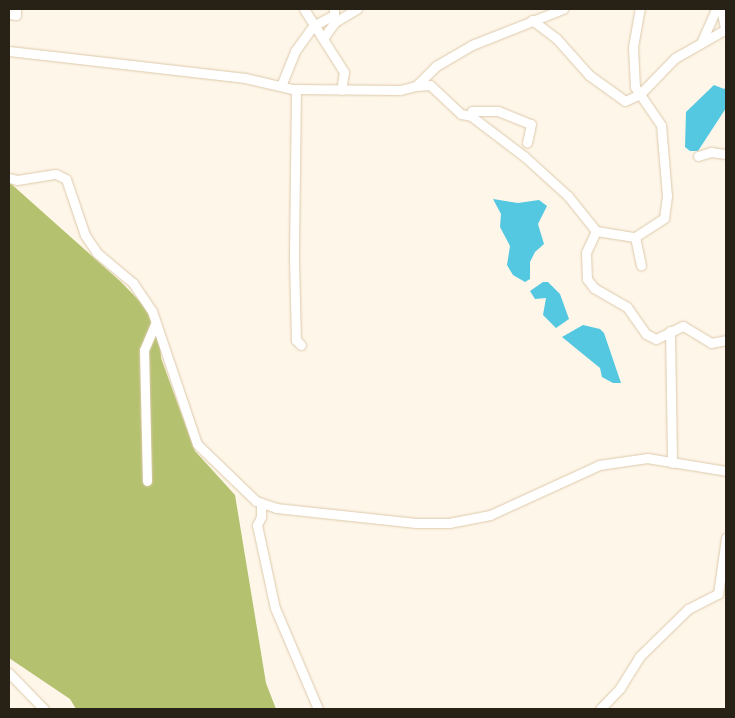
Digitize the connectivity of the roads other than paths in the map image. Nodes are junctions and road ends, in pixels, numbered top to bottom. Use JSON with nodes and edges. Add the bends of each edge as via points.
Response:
{"nodes":[{"id":1,"x":16,"y":9,"type":"edge"},
{"id":2,"x":304,"y":9,"type":"edge"},
{"id":3,"x":334,"y":9,"type":"edge"},
{"id":4,"x":357,"y":9,"type":"edge"},
{"id":5,"x":563,"y":9,"type":"edge"},
{"id":6,"x":640,"y":9,"type":"edge"},
{"id":7,"x":716,"y":9,"type":"edge"},
{"id":8,"x":721,"y":9,"type":"edge"},
{"id":9,"x":9,"y":14,"type":"edge"},
{"id":10,"x":532,"y":20,"type":"junction"},
{"id":11,"x":313,"y":26,"type":"junction"},
{"id":12,"x":726,"y":29,"type":"edge"},
{"id":13,"x":324,"y":37,"type":"junction"},
{"id":14,"x":701,"y":43,"type":"junction"},
{"id":15,"x":9,"y":51,"type":"edge"},
{"id":16,"x":281,"y":86,"type":"junction"},
{"id":17,"x":416,"y":86,"type":"junction"},
{"id":18,"x":296,"y":89,"type":"junction"},
{"id":19,"x":341,"y":90,"type":"junction"},
{"id":20,"x":640,"y":94,"type":"junction"},
{"id":21,"x":471,"y":116,"type":"junction"},
{"id":22,"x":527,"y":143,"type":"dead end"},
{"id":23,"x":726,"y":154,"type":"edge"},
{"id":24,"x":698,"y":156,"type":"dead end"},
{"id":25,"x":9,"y":178,"type":"edge"},
{"id":26,"x":596,"y":231,"type":"junction"},
{"id":27,"x":635,"y":237,"type":"junction"},
{"id":28,"x":641,"y":265,"type":"dead end"},
{"id":29,"x":155,"y":324,"type":"junction"},
{"id":30,"x":670,"y":331,"type":"junction"},
{"id":31,"x":726,"y":340,"type":"edge"},
{"id":32,"x":301,"y":344,"type":"dead end"},
{"id":33,"x":672,"y":463,"type":"junction"},
{"id":34,"x":726,"y":471,"type":"edge"},
{"id":35,"x":147,"y":481,"type":"dead end"},
{"id":36,"x":261,"y":503,"type":"junction"},
{"id":37,"x":726,"y":538,"type":"edge"},
{"id":38,"x":9,"y":673,"type":"edge"},
{"id":39,"x":44,"y":709,"type":"edge"},
{"id":40,"x":318,"y":709,"type":"edge"},
{"id":41,"x":600,"y":709,"type":"edge"}],
"edges":[{"from":1,"to":9,"type":"street","via":[[16,15]]},
{"from":2,"to":11,"type":"street"},
{"from":3,"to":11,"type":"street","via":[[334,15]]},
{"from":4,"to":13,"type":"street","via":[[335,22]]},
{"from":5,"to":10,"type":"street"},
{"from":6,"to":20,"type":"street","via":[[633,46],[635,86]]},
{"from":7,"to":14,"type":"street"},
{"from":8,"to":12,"type":"street"},
{"from":10,"to":17,"type":"street","via":[[472,45],[436,66]]},
{"from":10,"to":20,"type":"street","via":[[556,38],[589,75],[625,101]]},
{"from":11,"to":13,"type":"street"},
{"from":11,"to":16,"type":"street","via":[[296,51]]},
{"from":12,"to":14,"type":"street"},
{"from":13,"to":19,"type":"street","via":[[344,72]]},
{"from":14,"to":20,"type":"street","via":[[675,58]]},
{"from":15,"to":16,"type":"street","via":[[236,77]]},
{"from":16,"to":18,"type":"street"},
{"from":17,"to":19,"type":"street","via":[[400,90]]},
{"from":17,"to":21,"type":"street","via":[[430,85],[461,114]]},
{"from":18,"to":19,"type":"street"},
{"from":18,"to":32,"type":"street","via":[[294,260],[296,340]]},
{"from":20,"to":27,"type":"street","via":[[661,126],[667,196],[664,218]]},
{"from":21,"to":22,"type":"street","via":[[472,111],[498,111],[531,124]]},
{"from":21,"to":26,"type":"street","via":[[568,196]]},
{"from":23,"to":24,"type":"street","via":[[711,152]]},
{"from":25,"to":29,"type":"street","via":[[18,180],[56,174],[66,179],[85,235],[97,253],[133,283],[152,311]]},
{"from":26,"to":27,"type":"street"},
{"from":26,"to":30,"type":"street","via":[[586,252],[589,282],[627,308],[651,338],[660,338]]},
{"from":27,"to":28,"type":"street"},
{"from":29,"to":35,"type":"street","via":[[144,350]]},
{"from":29,"to":36,"type":"street","via":[[197,444]]},
{"from":30,"to":31,"type":"street","via":[[683,326],[711,343]]},
{"from":30,"to":33,"type":"street"},
{"from":33,"to":34,"type":"street"},
{"from":33,"to":36,"type":"street","via":[[647,458],[598,465],[490,514],[449,523],[416,523],[276,508]]},
{"from":36,"to":40,"type":"street","via":[[261,517],[257,525],[275,608]]},
{"from":37,"to":41,"type":"street","via":[[718,594],[688,609],[639,657],[620,688]]},
{"from":38,"to":39,"type":"street"}]}
